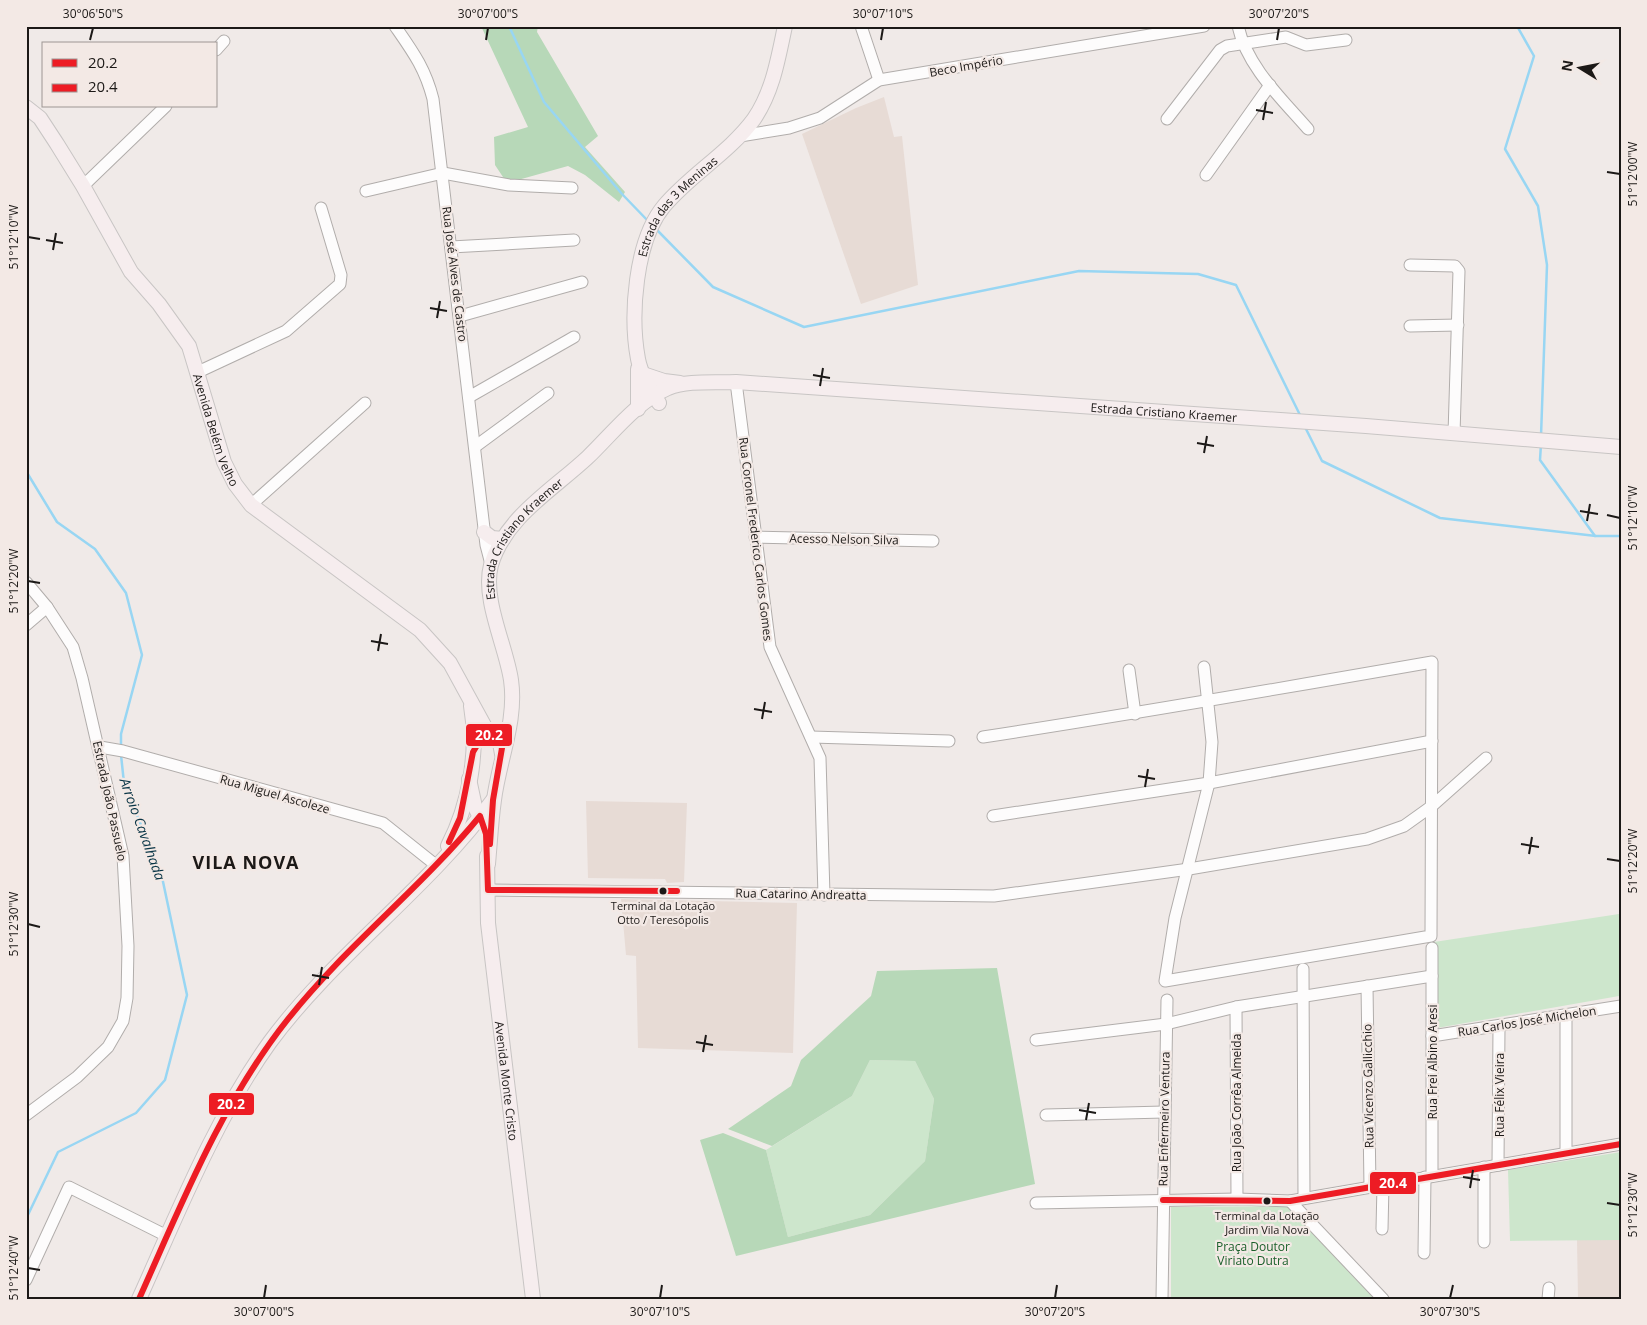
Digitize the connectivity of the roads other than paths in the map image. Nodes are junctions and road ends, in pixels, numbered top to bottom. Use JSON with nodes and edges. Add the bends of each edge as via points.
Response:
{"nodes":[{"id":1,"x":395,"y":26,"type":"edge"},
{"id":2,"x":785,"y":26,"type":"edge"},
{"id":3,"x":861,"y":26,"type":"edge"},
{"id":4,"x":1204,"y":26,"type":"edge"},
{"id":5,"x":1238,"y":26,"type":"edge"},
{"id":6,"x":1346,"y":40,"type":"dead end"},
{"id":7,"x":1242,"y":44,"type":"junction"},
{"id":8,"x":879,"y":80,"type":"junction"},
{"id":9,"x":1270,"y":85,"type":"junction"},
{"id":10,"x":26,"y":107,"type":"edge"},
{"id":11,"x":164,"y":108,"type":"edge"},
{"id":12,"x":1167,"y":119,"type":"dead end"},
{"id":13,"x":1308,"y":129,"type":"dead end"},
{"id":14,"x":740,"y":136,"type":"junction"},
{"id":15,"x":443,"y":173,"type":"junction"},
{"id":16,"x":1206,"y":175,"type":"dead end"},
{"id":17,"x":83,"y":186,"type":"junction"},
{"id":18,"x":572,"y":188,"type":"dead end"},
{"id":19,"x":366,"y":191,"type":"dead end"},
{"id":20,"x":322,"y":208,"type":"dead end"},
{"id":21,"x":574,"y":240,"type":"dead end"},
{"id":22,"x":451,"y":247,"type":"junction"},
{"id":23,"x":1410,"y":265,"type":"dead end"},
{"id":24,"x":582,"y":282,"type":"dead end"},
{"id":25,"x":460,"y":316,"type":"junction"},
{"id":26,"x":1458,"y":325,"type":"junction"},
{"id":27,"x":1410,"y":326,"type":"dead end"},
{"id":28,"x":574,"y":337,"type":"dead end"},
{"id":29,"x":641,"y":367,"type":"junction"},
{"id":30,"x":198,"y":372,"type":"junction"},
{"id":31,"x":736,"y":382,"type":"junction"},
{"id":32,"x":686,"y":384,"type":"junction"},
{"id":33,"x":706,"y":384,"type":"junction"},
{"id":34,"x":548,"y":393,"type":"dead end"},
{"id":35,"x":469,"y":397,"type":"junction"},
{"id":36,"x":657,"y":399,"type":"junction"},
{"id":37,"x":365,"y":403,"type":"dead end"},
{"id":38,"x":638,"y":408,"type":"junction"},
{"id":39,"x":1454,"y":434,"type":"junction"},
{"id":40,"x":476,"y":446,"type":"junction"},
{"id":41,"x":1621,"y":447,"type":"edge"},
{"id":42,"x":587,"y":458,"type":"junction"},
{"id":43,"x":251,"y":505,"type":"junction"},
{"id":44,"x":484,"y":532,"type":"junction"},
{"id":45,"x":755,"y":537,"type":"junction"},
{"id":46,"x":503,"y":539,"type":"junction"},
{"id":47,"x":933,"y":541,"type":"dead end"},
{"id":48,"x":494,"y":558,"type":"junction"},
{"id":49,"x":26,"y":582,"type":"edge"},
{"id":50,"x":47,"y":608,"type":"junction"},
{"id":51,"x":26,"y":625,"type":"edge"},
{"id":52,"x":1204,"y":667,"type":"dead end"},
{"id":53,"x":1129,"y":670,"type":"dead end"},
{"id":54,"x":470,"y":698,"type":"junction"},
{"id":55,"x":1208,"y":701,"type":"junction"},
{"id":56,"x":1135,"y":714,"type":"junction"},
{"id":57,"x":510,"y":722,"type":"junction"},
{"id":58,"x":491,"y":734,"type":"junction"},
{"id":59,"x":811,"y":737,"type":"junction"},
{"id":60,"x":983,"y":737,"type":"dead end"},
{"id":61,"x":949,"y":741,"type":"dead end"},
{"id":62,"x":1432,"y":741,"type":"junction"},
{"id":63,"x":100,"y":746,"type":"junction"},
{"id":64,"x":473,"y":752,"type":"junction"},
{"id":65,"x":502,"y":757,"type":"junction"},
{"id":66,"x":1486,"y":758,"type":"dead end"},
{"id":67,"x":469,"y":778,"type":"junction"},
{"id":68,"x":1209,"y":783,"type":"junction"},
{"id":69,"x":494,"y":800,"type":"junction"},
{"id":70,"x":1432,"y":806,"type":"junction"},
{"id":71,"x":480,"y":816,"type":"junction"},
{"id":72,"x":993,"y":816,"type":"dead end"},
{"id":73,"x":488,"y":864,"type":"junction"},
{"id":74,"x":437,"y":866,"type":"junction"},
{"id":75,"x":1189,"y":869,"type":"junction"},
{"id":76,"x":488,"y":890,"type":"junction"},
{"id":77,"x":824,"y":895,"type":"junction"},
{"id":78,"x":1432,"y":948,"type":"dead end"},
{"id":79,"x":1303,"y":969,"type":"dead end"},
{"id":80,"x":1432,"y":976,"type":"junction"},
{"id":81,"x":1367,"y":986,"type":"junction"},
{"id":82,"x":1304,"y":996,"type":"junction"},
{"id":83,"x":1167,"y":1000,"type":"dead end"},
{"id":84,"x":1621,"y":1006,"type":"edge"},
{"id":85,"x":1236,"y":1007,"type":"junction"},
{"id":86,"x":1566,"y":1015,"type":"junction"},
{"id":87,"x":1166,"y":1024,"type":"junction"},
{"id":88,"x":1500,"y":1026,"type":"junction"},
{"id":89,"x":1432,"y":1036,"type":"junction"},
{"id":90,"x":1036,"y":1040,"type":"dead end"},
{"id":91,"x":1164,"y":1112,"type":"junction"},
{"id":92,"x":26,"y":1114,"type":"edge"},
{"id":93,"x":1046,"y":1115,"type":"dead end"},
{"id":94,"x":1621,"y":1144,"type":"edge"},
{"id":95,"x":1566,"y":1153,"type":"junction"},
{"id":96,"x":1498,"y":1165,"type":"junction"},
{"id":97,"x":1484,"y":1168,"type":"junction"},
{"id":98,"x":1429,"y":1176,"type":"junction"},
{"id":99,"x":1383,"y":1185,"type":"junction"},
{"id":100,"x":1370,"y":1187,"type":"junction"},
{"id":101,"x":1304,"y":1198,"type":"junction"},
{"id":102,"x":1236,"y":1199,"type":"junction"},
{"id":103,"x":1163,"y":1200,"type":"junction"},
{"id":104,"x":1290,"y":1201,"type":"junction"},
{"id":105,"x":1036,"y":1203,"type":"dead end"},
{"id":106,"x":1382,"y":1229,"type":"dead end"},
{"id":107,"x":167,"y":1236,"type":"junction"},
{"id":108,"x":1484,"y":1242,"type":"dead end"},
{"id":109,"x":1424,"y":1253,"type":"dead end"},
{"id":110,"x":26,"y":1280,"type":"edge"},
{"id":111,"x":140,"y":1299,"type":"edge"},
{"id":112,"x":533,"y":1299,"type":"edge"},
{"id":113,"x":1162,"y":1299,"type":"edge"},
{"id":114,"x":1383,"y":1299,"type":"edge"}],
"edges":[{"from":1,"to":15,"type":"street","name":"Rua José Alves de Castro","via":[[427,76]]},
{"from":2,"to":14,"type":"main road","name":"Estrada das 3 Meninas","via":[[766,100]]},
{"from":3,"to":8,"type":"street"},
{"from":4,"to":8,"type":"street","name":"Beco Império"},
{"from":5,"to":7,"type":"street"},
{"from":6,"to":7,"type":"street","via":[[1306,45],[1286,37]]},
{"from":7,"to":9,"type":"street"},
{"from":7,"to":12,"type":"street","via":[[1220,50]]},
{"from":8,"to":14,"type":"street","name":"Beco Império","via":[[820,118],[789,128]]},
{"from":9,"to":13,"type":"street"},
{"from":9,"to":16,"type":"street"},
{"from":10,"to":17,"type":"main road","name":"Avenida Belém Velho","via":[[40,118]]},
{"from":11,"to":17,"type":"street"},
{"from":14,"to":29,"type":"main road","name":"Estrada das 3 Meninas","via":[[664,205],[646,238],[634,318]]},
{"from":15,"to":18,"type":"street","via":[[509,185]]},
{"from":15,"to":19,"type":"street"},
{"from":15,"to":22,"type":"street","name":"Rua José Alves de Castro"},
{"from":17,"to":30,"type":"main road","name":"Avenida Belém Velho","via":[[131,272],[189,346]]},
{"from":20,"to":30,"type":"street","via":[[341,275],[340,284],[286,330]]},
{"from":21,"to":22,"type":"street"},
{"from":22,"to":25,"type":"street","name":"Rua José Alves de Castro"},
{"from":23,"to":26,"type":"street","via":[[1458,268]]},
{"from":24,"to":25,"type":"street"},
{"from":25,"to":35,"type":"street","name":"Rua José Alves de Castro"},
{"from":26,"to":27,"type":"street"},
{"from":26,"to":39,"type":"street"},
{"from":28,"to":35,"type":"street"},
{"from":29,"to":32,"type":"main road","via":[[664,381]]},
{"from":29,"to":36,"type":"main road","name":"Estrada das 3 Meninas"},
{"from":29,"to":38,"type":"main road"},
{"from":30,"to":43,"type":"main road","name":"Avenida Belém Velho","via":[[224,462]]},
{"from":31,"to":33,"type":"main road","name":"Estrada Cristiano Kraemer"},
{"from":31,"to":39,"type":"main road","name":"Estrada Cristiano Kraemer"},
{"from":31,"to":45,"type":"street","name":"Rua Coronel Frederico Carlos Gomes"},
{"from":32,"to":33,"type":"main road","name":"Estrada Cristiano Kraemer"},
{"from":32,"to":36,"type":"main road","name":"Estrada Cristiano Kraemer"},
{"from":33,"to":36,"type":"main road","name":"Estrada Cristiano Kraemer"},
{"from":34,"to":40,"type":"street"},
{"from":35,"to":40,"type":"street","name":"Rua José Alves de Castro"},
{"from":36,"to":38,"type":"main road","name":"Estrada Cristiano Kraemer"},
{"from":36,"to":42,"type":"main road","name":"Estrada Cristiano Kraemer"},
{"from":37,"to":43,"type":"street"},
{"from":38,"to":42,"type":"main road","name":"Estrada Cristiano Kraemer"},
{"from":39,"to":41,"type":"main road","name":"Estrada Cristiano Kraemer"},
{"from":40,"to":44,"type":"street","name":"Rua José Alves de Castro"},
{"from":42,"to":46,"type":"main road","name":"Estrada Cristiano Kraemer","via":[[529,508]]},
{"from":43,"to":54,"type":"main road","name":"Avenida Belém Velho","via":[[420,630],[450,663]]},
{"from":44,"to":46,"type":"main road","via":[[492,538]]},
{"from":44,"to":48,"type":"street","name":"Rua José Alves de Castro"},
{"from":45,"to":47,"type":"street","name":"Acesso Nelson Silva"},
{"from":45,"to":59,"type":"street","name":"Rua Coronel Frederico Carlos Gomes","via":[[770,647]]},
{"from":46,"to":48,"type":"main road","name":"Estrada Cristiano Kraemer"},
{"from":48,"to":57,"type":"main road","name":"Estrada Cristiano Kraemer","via":[[489,589],[511,681]]},
{"from":49,"to":50,"type":"street","name":"Estrada João Passuelo"},
{"from":50,"to":51,"type":"street"},
{"from":50,"to":63,"type":"street","name":"Estrada João Passuelo","via":[[73,647]]},
{"from":52,"to":55,"type":"street"},
{"from":53,"to":56,"type":"street"},
{"from":54,"to":58,"type":"main road","name":"Avenida Belém Velho"},
{"from":54,"to":64,"type":"main road","name":"Avenida Belém Velho"},
{"from":55,"to":56,"type":"street"},
{"from":55,"to":62,"type":"street","via":[[1432,662]]},
{"from":55,"to":68,"type":"street","via":[[1212,742]]},
{"from":56,"to":60,"type":"street"},
{"from":57,"to":58,"type":"main road","via":[[504,729]]},
{"from":57,"to":65,"type":"main road","name":"Estrada Cristiano Kraemer"},
{"from":58,"to":64,"type":"main road","via":[[479,742]]},
{"from":58,"to":65,"type":"main road","name":"Avenida Belém Velho","via":[[500,743]]},
{"from":59,"to":61,"type":"street"},
{"from":59,"to":77,"type":"street","name":"Rua Coronel Frederico Carlos Gomes","via":[[820,758]]},
{"from":62,"to":68,"type":"street"},
{"from":62,"to":70,"type":"street"},
{"from":63,"to":74,"type":"street","name":"Rua Miguel Ascoleze","via":[[382,823]]},
{"from":63,"to":92,"type":"street","name":"Estrada João Passuelo","via":[[123,856],[127,998],[122,1021],[108,1047],[77,1077]]},
{"from":64,"to":67,"type":"main road","name":"Avenida Belém Velho"},
{"from":65,"to":69,"type":"main road","name":"Estrada Cristiano Kraemer"},
{"from":66,"to":70,"type":"street","name":"Rua Catarino Andreatta"},
{"from":67,"to":71,"type":"main road","name":"Avenida Monte Cristo"},
{"from":67,"to":74,"type":"main road","name":"Avenida Belém Velho","via":[[458,824]]},
{"from":68,"to":72,"type":"street"},
{"from":68,"to":75,"type":"street"},
{"from":69,"to":71,"type":"main road"},
{"from":69,"to":73,"type":"main road","name":"Avenida Monte Cristo"},
{"from":70,"to":75,"type":"street","name":"Rua Catarino Andreatta","via":[[1404,826],[1368,840]]},
{"from":70,"to":75,"type":"street","via":[[1431,936],[1165,981],[1175,918]]},
{"from":71,"to":73,"type":"main road","name":"Avenida Monte Cristo","via":[[486,834]]},
{"from":71,"to":74,"type":"main road"},
{"from":73,"to":76,"type":"main road","name":"Avenida Monte Cristo"},
{"from":74,"to":107,"type":"main road","via":[[330,972],[270,1043],[228,1112]]},
{"from":75,"to":77,"type":"street","name":"Rua Catarino Andreatta","via":[[994,896]]},
{"from":76,"to":77,"type":"street","name":"Rua Catarino Andreatta"},
{"from":76,"to":112,"type":"main road","name":"Avenida Monte Cristo","via":[[488,923]]},
{"from":78,"to":80,"type":"street","name":"Rua Frei Albino Aresi"},
{"from":79,"to":82,"type":"street"},
{"from":80,"to":81,"type":"street"},
{"from":80,"to":89,"type":"street","name":"Rua Frei Albino Aresi"},
{"from":81,"to":82,"type":"street"},
{"from":81,"to":100,"type":"street","name":"Rua Vicenzo Gallicchio"},
{"from":82,"to":85,"type":"street"},
{"from":82,"to":101,"type":"street"},
{"from":83,"to":87,"type":"street","name":"Rua Enfermeiro Ventura"},
{"from":84,"to":86,"type":"street","name":"Rua Carlos José Michelon"},
{"from":85,"to":87,"type":"street"},
{"from":85,"to":102,"type":"street","name":"Rua João Corrêa Almeida"},
{"from":86,"to":88,"type":"street","name":"Rua Carlos José Michelon"},
{"from":86,"to":95,"type":"street"},
{"from":87,"to":90,"type":"street"},
{"from":87,"to":91,"type":"street","name":"Rua Enfermeiro Ventura"},
{"from":88,"to":89,"type":"street","name":"Rua Carlos José Michelon"},
{"from":88,"to":96,"type":"street","name":"Rua Félix Vieira"},
{"from":89,"to":98,"type":"street","name":"Rua Frei Albino Aresi"},
{"from":91,"to":93,"type":"street"},
{"from":91,"to":103,"type":"street","name":"Rua Enfermeiro Ventura"},
{"from":94,"to":95,"type":"street"},
{"from":95,"to":96,"type":"street"},
{"from":96,"to":97,"type":"street"},
{"from":97,"to":98,"type":"street"},
{"from":97,"to":108,"type":"street"},
{"from":98,"to":99,"type":"street"},
{"from":98,"to":109,"type":"street","name":"Rua Frei Albino Aresi"},
{"from":99,"to":100,"type":"street"},
{"from":99,"to":106,"type":"street"},
{"from":100,"to":101,"type":"street"},
{"from":101,"to":104,"type":"street"},
{"from":102,"to":103,"type":"street"},
{"from":102,"to":104,"type":"street"},
{"from":103,"to":105,"type":"street"},
{"from":103,"to":113,"type":"street","name":"Rua Enfermeiro Ventura"},
{"from":104,"to":114,"type":"street"},
{"from":107,"to":110,"type":"street","via":[[69,1187]]},
{"from":107,"to":111,"type":"main road"}]}
